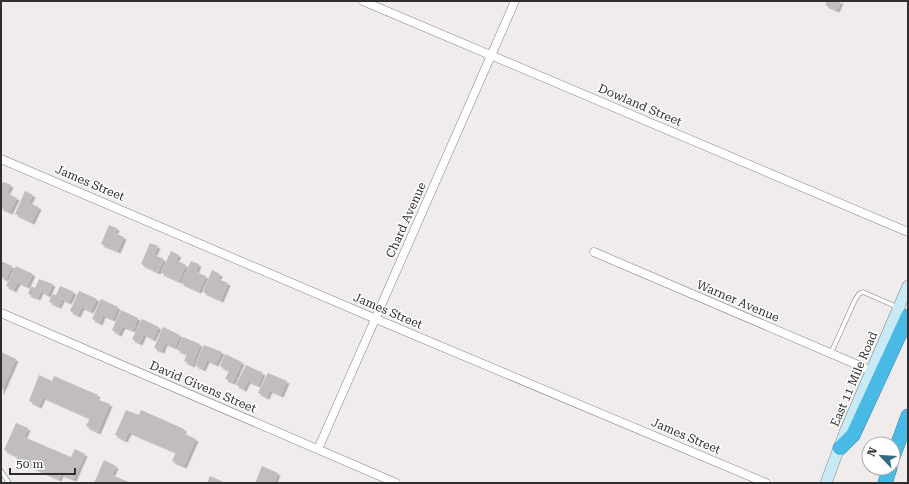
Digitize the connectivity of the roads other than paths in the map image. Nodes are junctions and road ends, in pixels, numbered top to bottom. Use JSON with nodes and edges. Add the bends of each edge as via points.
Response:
{"nodes":[{"id":1,"x":363,"y":1,"type":"edge"},
{"id":2,"x":515,"y":1,"type":"edge"},
{"id":3,"x":491,"y":55,"type":"junction"},
{"id":4,"x":1,"y":158,"type":"edge"},
{"id":5,"x":908,"y":232,"type":"edge"},
{"id":6,"x":594,"y":252,"type":"dead end"},
{"id":7,"x":908,"y":286,"type":"edge"},
{"id":8,"x":903,"y":312,"type":"edge"},
{"id":9,"x":1,"y":313,"type":"edge"},
{"id":10,"x":376,"y":319,"type":"junction"},
{"id":11,"x":831,"y":354,"type":"junction"},
{"id":12,"x":872,"y":371,"type":"junction"},
{"id":13,"x":908,"y":416,"type":"edge"},
{"id":14,"x":901,"y":436,"type":"edge"},
{"id":15,"x":840,"y":448,"type":"junction"},
{"id":16,"x":318,"y":449,"type":"junction"},
{"id":17,"x":1,"y":471,"type":"edge"},
{"id":18,"x":8,"y":483,"type":"edge"},
{"id":19,"x":396,"y":483,"type":"edge"},
{"id":20,"x":766,"y":483,"type":"edge"},
{"id":21,"x":826,"y":483,"type":"edge"}],
"edges":[{"from":1,"to":3,"type":"street","name":"Dowland Street"},
{"from":2,"to":3,"type":"street","name":"Chard Avenue"},
{"from":3,"to":5,"type":"street","name":"Dowland Street"},
{"from":3,"to":10,"type":"street","name":"Chard Avenue"},
{"from":4,"to":10,"type":"street","name":"James Street"},
{"from":6,"to":11,"type":"street","name":"Warner Avenue"},
{"from":7,"to":8,"type":"main road","name":"East 11 Mile Road"},
{"from":8,"to":11,"type":"lane","via":[[863,292],[859,294]]},
{"from":8,"to":12,"type":"main road","name":"East 11 Mile Road"},
{"from":8,"to":15,"type":"highway","via":[[853,435]]},
{"from":9,"to":16,"type":"street","name":"David Givens Street"},
{"from":10,"to":16,"type":"street","name":"Chard Avenue"},
{"from":10,"to":20,"type":"street","name":"James Street"},
{"from":11,"to":12,"type":"street","name":"Warner Avenue"},
{"from":12,"to":15,"type":"main road","name":"East 11 Mile Road"},
{"from":13,"to":14,"type":"highway"},
{"from":15,"to":21,"type":"main road","name":"East 11 Mile Road"},
{"from":16,"to":19,"type":"street","name":"David Givens Street"},
{"from":17,"to":18,"type":"lane"}]}
